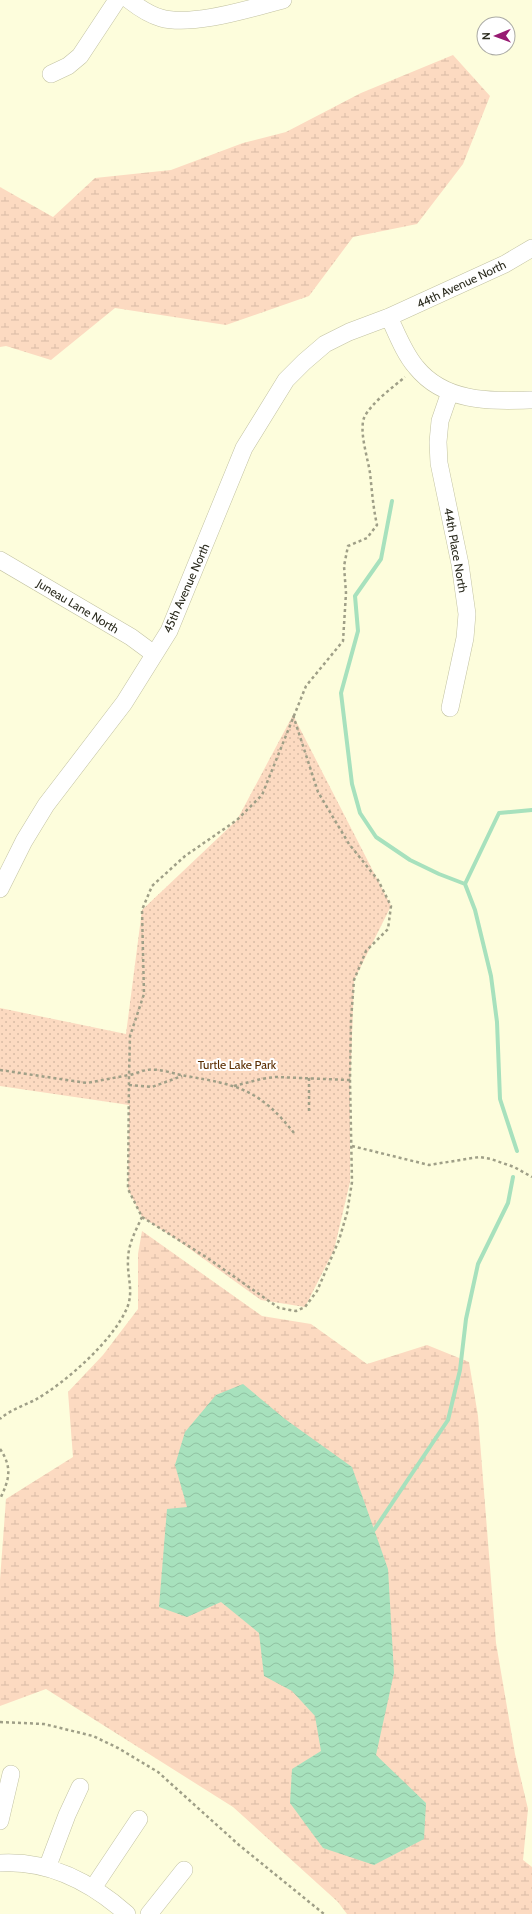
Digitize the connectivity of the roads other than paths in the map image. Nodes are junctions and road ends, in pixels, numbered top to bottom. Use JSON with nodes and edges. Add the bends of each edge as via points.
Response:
{"nodes":[{"id":1,"x":118,"y":0,"type":"edge"},
{"id":2,"x":129,"y":0,"type":"edge"},
{"id":3,"x":283,"y":0,"type":"edge"},
{"id":4,"x":51,"y":74,"type":"dead end"},
{"id":5,"x":532,"y":248,"type":"edge"},
{"id":6,"x":389,"y":316,"type":"junction"},
{"id":7,"x":450,"y":392,"type":"junction"},
{"id":8,"x":532,"y":400,"type":"edge"},
{"id":9,"x":0,"y":560,"type":"edge"},
{"id":10,"x":154,"y":654,"type":"junction"},
{"id":11,"x":450,"y":708,"type":"dead end"},
{"id":12,"x":0,"y":889,"type":"edge"},
{"id":13,"x":10,"y":1774,"type":"dead end"},
{"id":14,"x":80,"y":1787,"type":"dead end"},
{"id":15,"x":139,"y":1819,"type":"dead end"},
{"id":16,"x":0,"y":1821,"type":"edge"},
{"id":17,"x":0,"y":1863,"type":"edge"},
{"id":18,"x":47,"y":1868,"type":"junction"},
{"id":19,"x":184,"y":1870,"type":"dead end"},
{"id":20,"x":93,"y":1888,"type":"junction"},
{"id":21,"x":127,"y":1914,"type":"edge"},
{"id":22,"x":149,"y":1914,"type":"edge"}],
"edges":[{"from":1,"to":4,"type":"street","via":[[80,56],[68,66]]},
{"from":2,"to":3,"type":"street","via":[[162,18],[188,20]]},
{"from":5,"to":6,"type":"street","name":"44th Avenue North","via":[[505,264]]},
{"from":6,"to":7,"type":"street","via":[[416,368],[432,382]]},
{"from":6,"to":10,"type":"street","name":"45th Avenue North","via":[[325,344],[286,380],[244,448],[168,631]]},
{"from":7,"to":8,"type":"street","via":[[481,400]]},
{"from":7,"to":11,"type":"street","name":"44th Place North","via":[[440,421],[439,463],[460,564],[467,614],[465,638]]},
{"from":9,"to":10,"type":"street","name":"Juneau Lane North","via":[[131,637]]},
{"from":10,"to":12,"type":"street","name":"45th Avenue North","via":[[124,703],[46,805],[24,841]]},
{"from":13,"to":16,"type":"street"},
{"from":14,"to":18,"type":"street"},
{"from":15,"to":20,"type":"street"},
{"from":17,"to":18,"type":"street","via":[[33,1864]]},
{"from":18,"to":20,"type":"street","via":[[61,1871]]},
{"from":19,"to":22,"type":"street"},
{"from":20,"to":21,"type":"street"}]}
